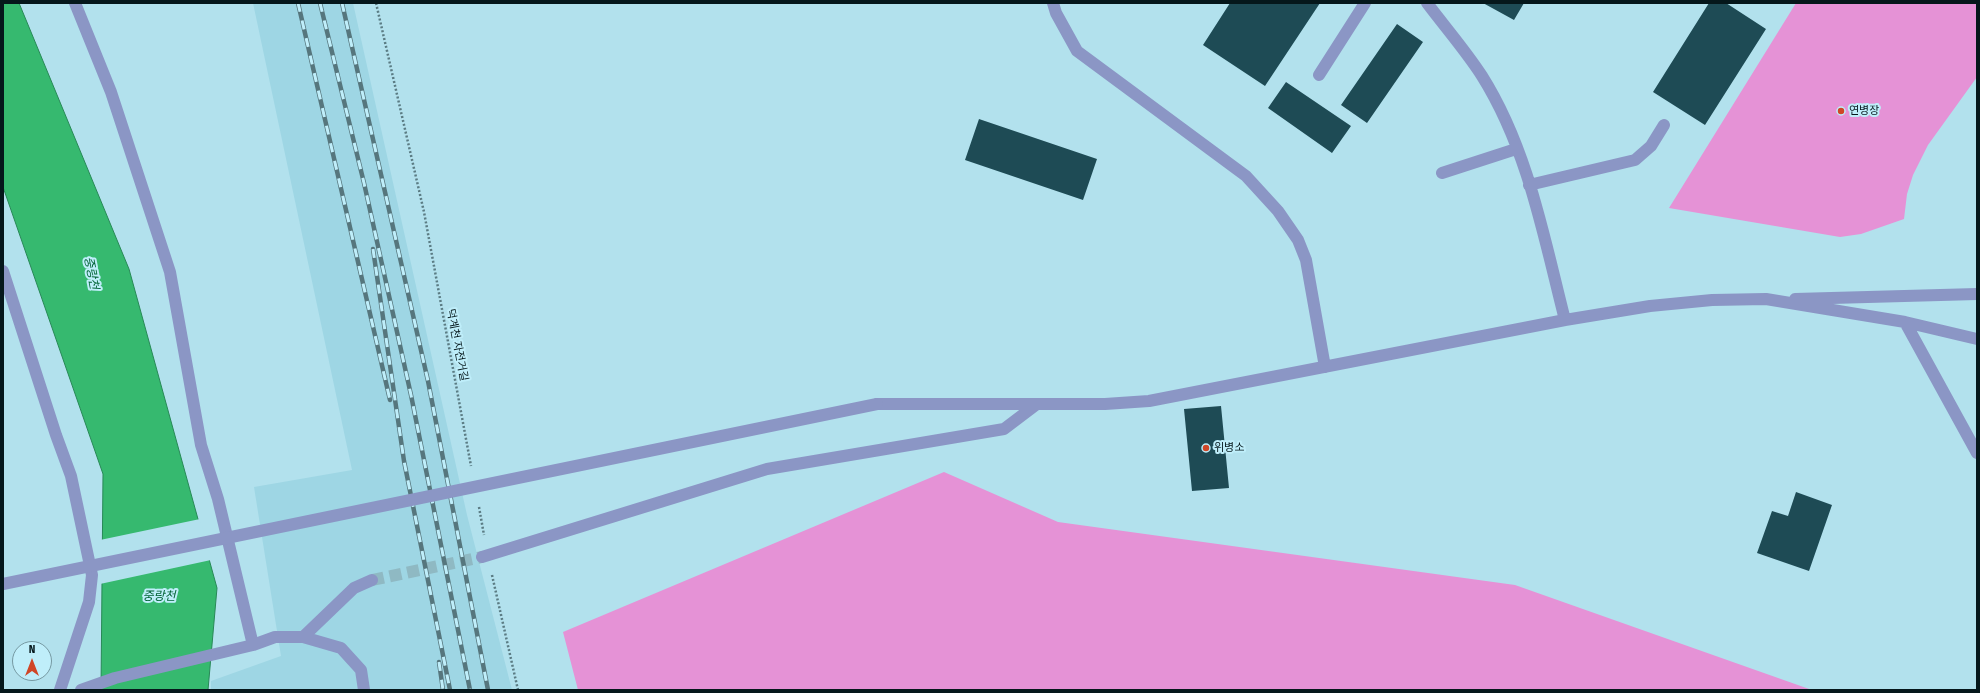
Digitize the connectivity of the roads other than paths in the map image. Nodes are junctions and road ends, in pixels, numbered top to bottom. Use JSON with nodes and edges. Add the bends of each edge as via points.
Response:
{"nodes":[{"id":1,"x":76,"y":3,"type":"edge"},
{"id":2,"x":1053,"y":3,"type":"edge"},
{"id":3,"x":1365,"y":3,"type":"edge"},
{"id":4,"x":1427,"y":3,"type":"edge"},
{"id":5,"x":1319,"y":75,"type":"dead end"},
{"id":6,"x":1664,"y":125,"type":"dead end"},
{"id":7,"x":1516,"y":148,"type":"junction"},
{"id":8,"x":1442,"y":173,"type":"dead end"},
{"id":9,"x":1529,"y":185,"type":"junction"},
{"id":10,"x":3,"y":271,"type":"edge"},
{"id":11,"x":1977,"y":294,"type":"edge"},
{"id":12,"x":1766,"y":300,"type":"junction"},
{"id":13,"x":1565,"y":320,"type":"junction"},
{"id":14,"x":1905,"y":322,"type":"junction"},
{"id":15,"x":1977,"y":339,"type":"edge"},
{"id":16,"x":1325,"y":367,"type":"junction"},
{"id":17,"x":1037,"y":404,"type":"junction"},
{"id":18,"x":1977,"y":453,"type":"edge"},
{"id":19,"x":486,"y":557,"type":"tunnel mouth"},
{"id":20,"x":372,"y":580,"type":"tunnel mouth"},
{"id":21,"x":3,"y":584,"type":"edge"},
{"id":22,"x":303,"y":638,"type":"junction"},
{"id":23,"x":253,"y":645,"type":"junction"},
{"id":24,"x":60,"y":690,"type":"edge"},
{"id":25,"x":81,"y":690,"type":"edge"},
{"id":26,"x":364,"y":690,"type":"edge"}],
"edges":[{"from":1,"to":23,"type":"street","via":[[111,92],[170,272],[201,444],[218,499]]},
{"from":2,"to":16,"type":"street","via":[[1077,51],[1246,176],[1278,211],[1298,240],[1306,260]]},
{"from":3,"to":5,"type":"street"},
{"from":4,"to":7,"type":"street","via":[[1482,76],[1503,114]]},
{"from":6,"to":9,"type":"street","via":[[1651,146],[1635,160]]},
{"from":7,"to":8,"type":"street"},
{"from":7,"to":9,"type":"street"},
{"from":9,"to":13,"type":"street"},
{"from":10,"to":24,"type":"street","via":[[71,476],[92,575],[89,602]]},
{"from":11,"to":12,"type":"street"},
{"from":12,"to":13,"type":"street","via":[[1712,300],[1650,306]]},
{"from":12,"to":14,"type":"street"},
{"from":13,"to":16,"type":"street"},
{"from":14,"to":15,"type":"street"},
{"from":14,"to":18,"type":"street"},
{"from":16,"to":17,"type":"street","via":[[1150,401]]},
{"from":17,"to":19,"type":"street","via":[[1004,429],[767,469]]},
{"from":17,"to":21,"type":"street","bridge":true,"via":[[877,404]]},
{"from":20,"to":22,"type":"street","via":[[354,588]]},
{"from":22,"to":23,"type":"street","via":[[276,638]]},
{"from":22,"to":26,"type":"street","via":[[341,648],[361,670]]},
{"from":23,"to":25,"type":"street","via":[[115,678]]}]}
